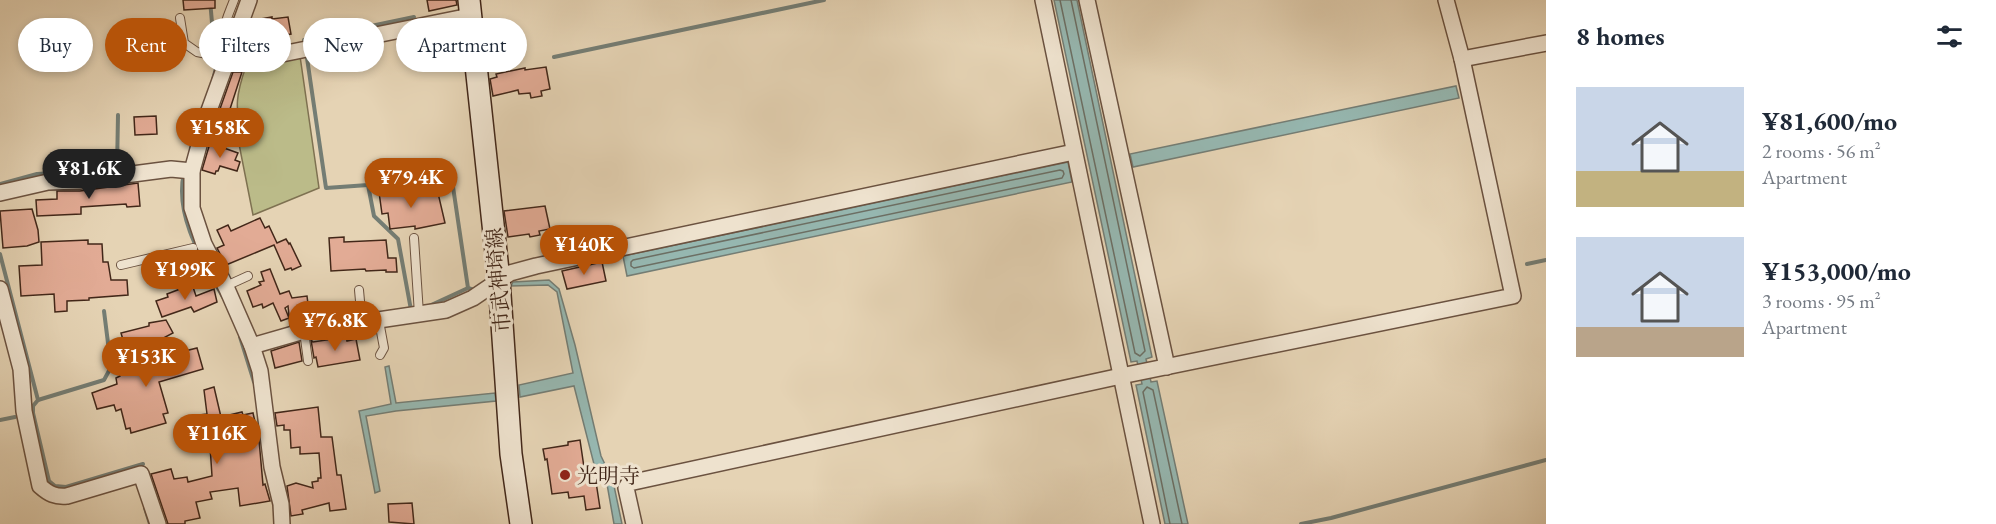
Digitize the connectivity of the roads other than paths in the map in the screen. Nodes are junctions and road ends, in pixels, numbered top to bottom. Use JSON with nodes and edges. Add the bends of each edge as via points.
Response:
{"nodes":[{"id":1,"x":234,"y":0,"type":"edge"},
{"id":2,"x":249,"y":0,"type":"edge"},
{"id":3,"x":1043,"y":0,"type":"edge"},
{"id":4,"x":1087,"y":0,"type":"edge"},
{"id":5,"x":1446,"y":0,"type":"edge"},
{"id":6,"x":470,"y":8,"type":"edge"},
{"id":7,"x":228,"y":18,"type":"edge"},
{"id":8,"x":241,"y":18,"type":"edge"},
{"id":9,"x":1546,"y":43,"type":"edge"},
{"id":10,"x":291,"y":50,"type":"edge"},
{"id":11,"x":1462,"y":59,"type":"junction"},
{"id":12,"x":220,"y":72,"type":"edge"},
{"id":13,"x":1074,"y":152,"type":"junction"},
{"id":14,"x":187,"y":170,"type":"junction"},
{"id":15,"x":0,"y":193,"type":"edge"},
{"id":16,"x":414,"y":238,"type":"dead end"},
{"id":17,"x":193,"y":248,"type":"dead end"},
{"id":18,"x":121,"y":265,"type":"dead end"},
{"id":19,"x":248,"y":276,"type":"dead end"},
{"id":20,"x":499,"y":280,"type":"junction"},
{"id":21,"x":226,"y":286,"type":"junction"},
{"id":22,"x":0,"y":289,"type":"edge"},
{"id":23,"x":359,"y":290,"type":"dead end"},
{"id":24,"x":418,"y":315,"type":"junction"},
{"id":25,"x":379,"y":321,"type":"junction"},
{"id":26,"x":362,"y":323,"type":"junction"},
{"id":27,"x":304,"y":332,"type":"junction"},
{"id":28,"x":252,"y":346,"type":"junction"},
{"id":29,"x":380,"y":355,"type":"dead end"},
{"id":30,"x":308,"y":361,"type":"dead end"},
{"id":31,"x":1167,"y":367,"type":"junction"},
{"id":32,"x":1121,"y":376,"type":"junction"},
{"id":33,"x":158,"y":524,"type":"edge"},
{"id":34,"x":282,"y":524,"type":"edge"},
{"id":35,"x":521,"y":524,"type":"edge"},
{"id":36,"x":633,"y":524,"type":"edge"},
{"id":37,"x":1152,"y":524,"type":"edge"}],
"edges":[{"from":1,"to":7,"type":"lane"},
{"from":2,"to":8,"type":"street"},
{"from":3,"to":13,"type":"street"},
{"from":4,"to":31,"type":"street"},
{"from":5,"to":11,"type":"street"},
{"from":6,"to":10,"type":"street"},
{"from":6,"to":20,"type":"main road","name":"市武神埼線"},
{"from":9,"to":11,"type":"street"},
{"from":11,"to":31,"type":"street","via":[[1513,296]]},
{"from":12,"to":14,"type":"street"},
{"from":13,"to":20,"type":"street","via":[[536,266]]},
{"from":13,"to":32,"type":"street"},
{"from":14,"to":15,"type":"street","via":[[48,182]]},
{"from":14,"to":21,"type":"street","via":[[192,208],[204,244]]},
{"from":16,"to":24,"type":"lane"},
{"from":17,"to":18,"type":"lane"},
{"from":19,"to":21,"type":"lane"},
{"from":20,"to":24,"type":"street","via":[[446,310]]},
{"from":20,"to":35,"type":"main road","name":"市武神埼線","via":[[511,454]]},
{"from":21,"to":28,"type":"street"},
{"from":22,"to":33,"type":"street","via":[[21,369],[24,411],[40,486],[48,493],[66,496],[141,474]]},
{"from":23,"to":26,"type":"lane"},
{"from":24,"to":25,"type":"street"},
{"from":25,"to":26,"type":"street"},
{"from":25,"to":29,"type":"lane","via":[[384,348]]},
{"from":26,"to":27,"type":"street"},
{"from":27,"to":28,"type":"street"},
{"from":27,"to":30,"type":"lane"},
{"from":28,"to":34,"type":"street","via":[[260,371]]},
{"from":31,"to":32,"type":"street"},
{"from":32,"to":36,"type":"street","via":[[629,483]]},
{"from":32,"to":37,"type":"street"}]}
